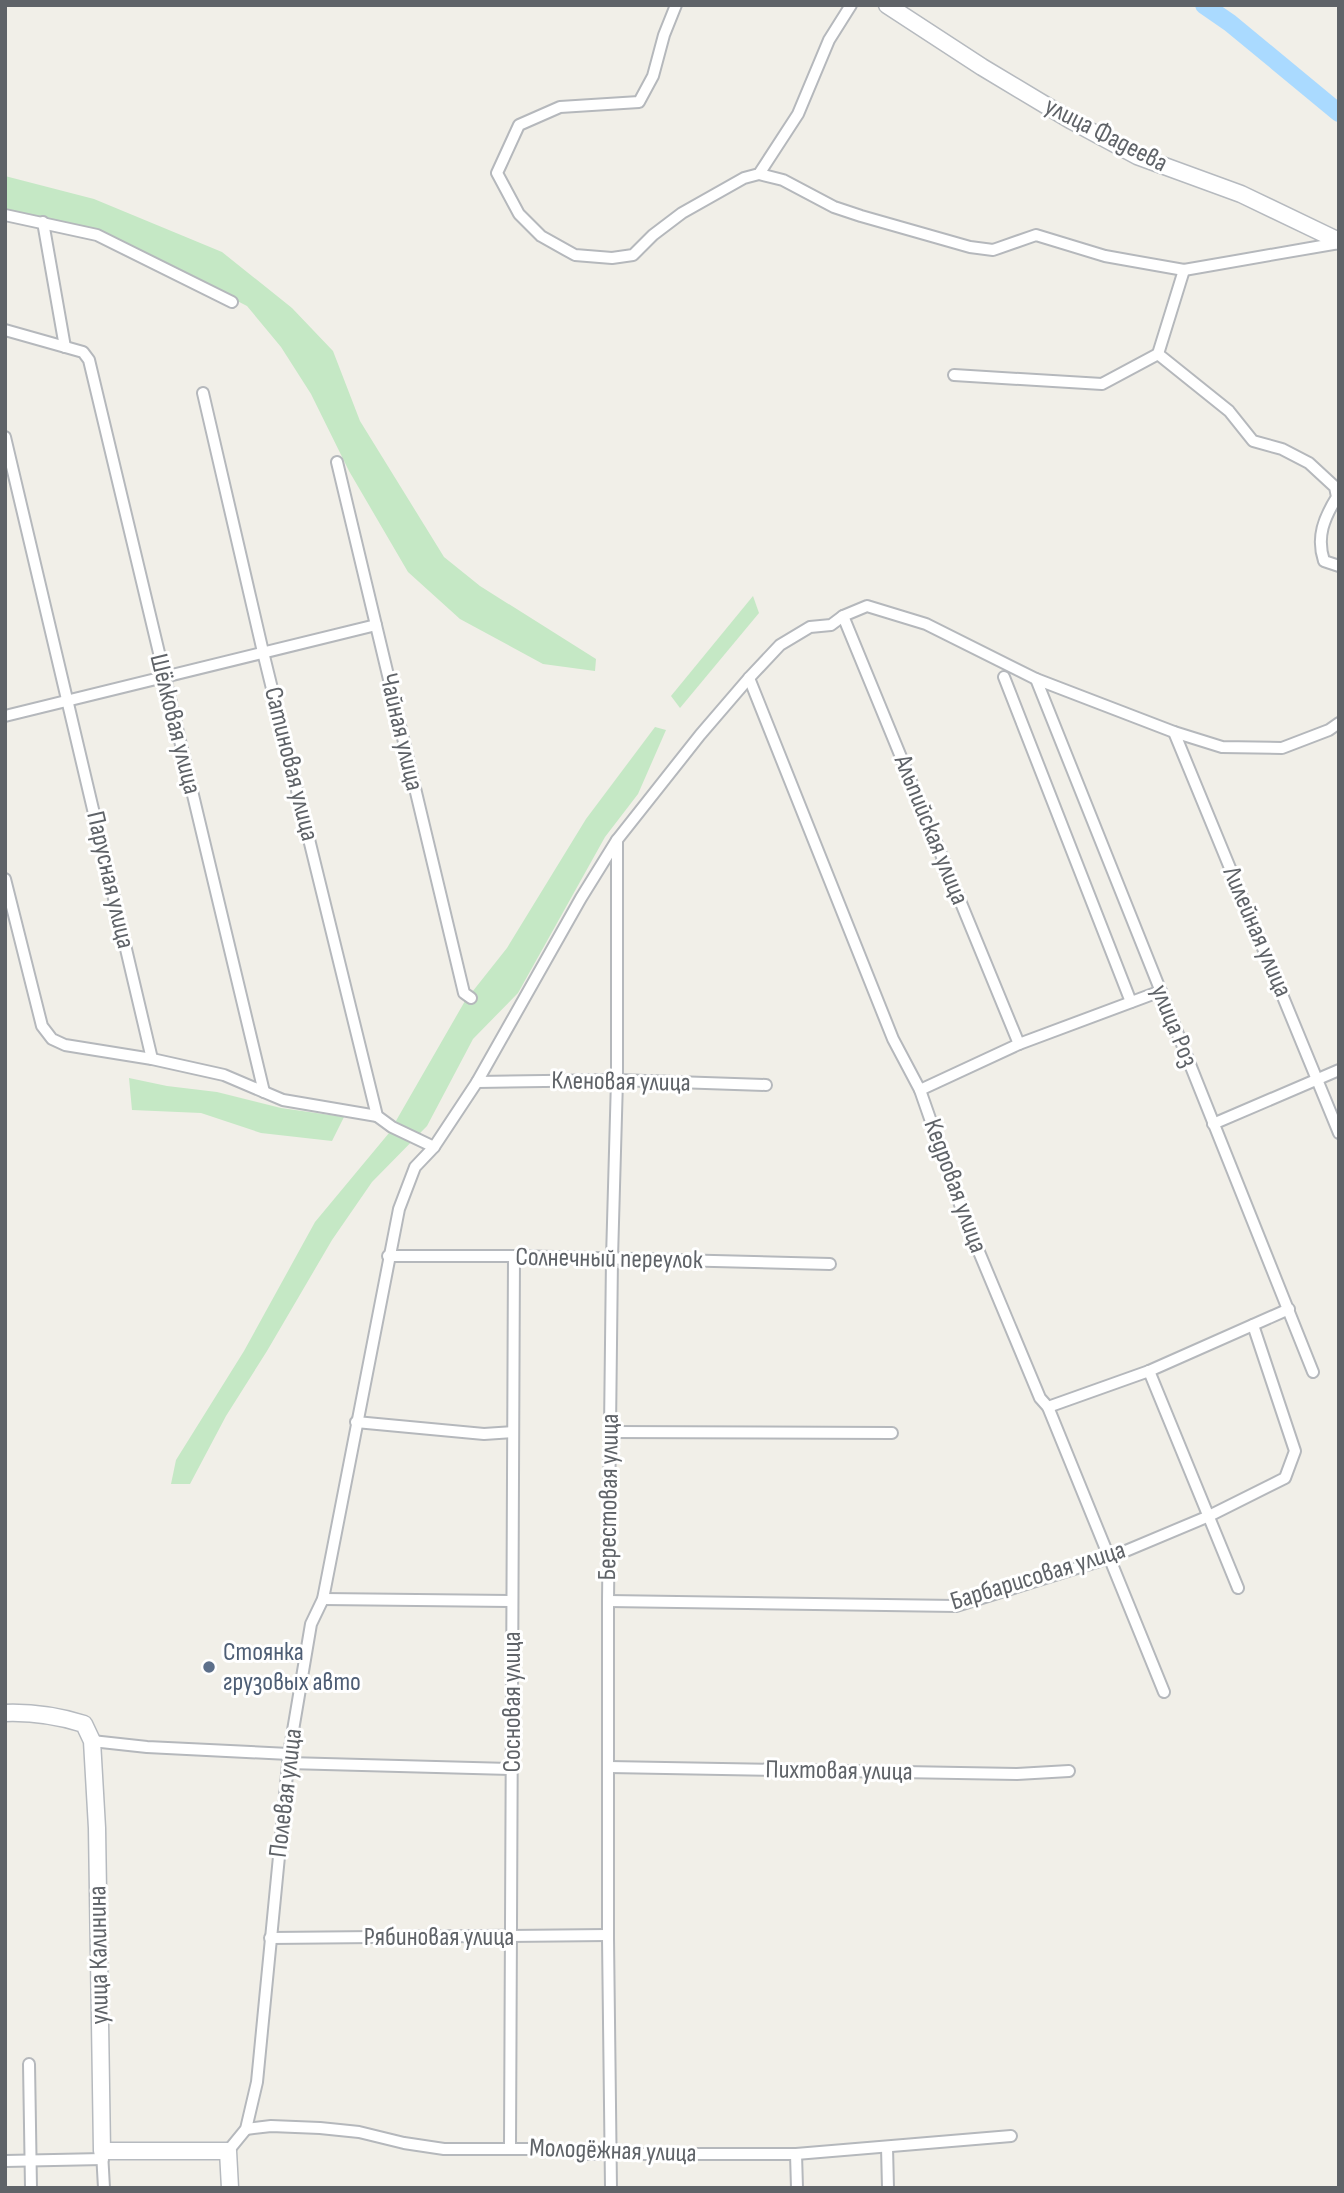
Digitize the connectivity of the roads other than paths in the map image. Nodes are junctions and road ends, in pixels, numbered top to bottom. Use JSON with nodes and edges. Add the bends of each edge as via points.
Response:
{"nodes":[{"id":1,"x":676,"y":5,"type":"edge"},
{"id":2,"x":851,"y":5,"type":"edge"},
{"id":3,"x":887,"y":5,"type":"edge"},
{"id":4,"x":758,"y":174,"type":"junction"},
{"id":5,"x":5,"y":215,"type":"edge"},
{"id":6,"x":43,"y":222,"type":"junction"},
{"id":7,"x":1339,"y":242,"type":"edge"},
{"id":8,"x":1184,"y":270,"type":"junction"},
{"id":9,"x":232,"y":302,"type":"dead end"},
{"id":10,"x":5,"y":330,"type":"edge"},
{"id":11,"x":65,"y":348,"type":"junction"},
{"id":12,"x":1158,"y":354,"type":"junction"},
{"id":13,"x":954,"y":375,"type":"dead end"},
{"id":14,"x":203,"y":393,"type":"dead end"},
{"id":15,"x":5,"y":437,"type":"edge"},
{"id":16,"x":337,"y":462,"type":"dead end"},
{"id":17,"x":1339,"y":566,"type":"edge"},
{"id":18,"x":843,"y":616,"type":"junction"},
{"id":19,"x":376,"y":625,"type":"junction"},
{"id":20,"x":263,"y":652,"type":"junction"},
{"id":21,"x":163,"y":677,"type":"junction"},
{"id":22,"x":1004,"y":677,"type":"dead end"},
{"id":23,"x":749,"y":678,"type":"junction"},
{"id":24,"x":1036,"y":679,"type":"junction"},
{"id":25,"x":67,"y":701,"type":"junction"},
{"id":26,"x":5,"y":716,"type":"edge"},
{"id":27,"x":1339,"y":723,"type":"edge"},
{"id":28,"x":1174,"y":732,"type":"junction"},
{"id":29,"x":617,"y":840,"type":"junction"},
{"id":30,"x":5,"y":879,"type":"edge"},
{"id":31,"x":10,"y":915,"type":"edge"},
{"id":32,"x":1161,"y":991,"type":"junction"},
{"id":33,"x":471,"y":998,"type":"dead end"},
{"id":34,"x":1131,"y":1002,"type":"junction"},
{"id":35,"x":1019,"y":1044,"type":"junction"},
{"id":36,"x":152,"y":1059,"type":"junction"},
{"id":37,"x":1339,"y":1070,"type":"edge"},
{"id":38,"x":1318,"y":1079,"type":"junction"},
{"id":39,"x":617,"y":1080,"type":"junction"},
{"id":40,"x":477,"y":1082,"type":"junction"},
{"id":41,"x":766,"y":1085,"type":"dead end"},
{"id":42,"x":920,"y":1090,"type":"junction"},
{"id":43,"x":264,"y":1091,"type":"junction"},
{"id":44,"x":377,"y":1116,"type":"junction"},
{"id":45,"x":1213,"y":1124,"type":"junction"},
{"id":46,"x":1339,"y":1133,"type":"edge"},
{"id":47,"x":434,"y":1147,"type":"junction"},
{"id":48,"x":388,"y":1256,"type":"junction"},
{"id":49,"x":514,"y":1256,"type":"junction"},
{"id":50,"x":612,"y":1258,"type":"junction"},
{"id":51,"x":830,"y":1264,"type":"dead end"},
{"id":52,"x":1289,"y":1309,"type":"junction"},
{"id":53,"x":1253,"y":1325,"type":"junction"},
{"id":54,"x":1149,"y":1371,"type":"junction"},
{"id":55,"x":1313,"y":1372,"type":"dead end"},
{"id":56,"x":1048,"y":1408,"type":"junction"},
{"id":57,"x":356,"y":1422,"type":"junction"},
{"id":58,"x":512,"y":1432,"type":"junction"},
{"id":59,"x":610,"y":1432,"type":"junction"},
{"id":60,"x":891,"y":1433,"type":"dead end"},
{"id":61,"x":1209,"y":1516,"type":"junction"},
{"id":62,"x":1109,"y":1558,"type":"junction"},
{"id":63,"x":1238,"y":1588,"type":"dead end"},
{"id":64,"x":323,"y":1599,"type":"junction"},
{"id":65,"x":512,"y":1601,"type":"junction"},
{"id":66,"x":608,"y":1601,"type":"junction"},
{"id":67,"x":1164,"y":1692,"type":"dead end"},
{"id":68,"x":5,"y":1713,"type":"edge"},
{"id":69,"x":92,"y":1741,"type":"junction"},
{"id":70,"x":288,"y":1759,"type":"junction"},
{"id":71,"x":609,"y":1767,"type":"junction"},
{"id":72,"x":512,"y":1769,"type":"junction"},
{"id":73,"x":1069,"y":1770,"type":"dead end"},
{"id":74,"x":608,"y":1935,"type":"junction"},
{"id":75,"x":511,"y":1936,"type":"junction"},
{"id":76,"x":270,"y":1938,"type":"junction"},
{"id":77,"x":29,"y":2064,"type":"dead end"},
{"id":78,"x":246,"y":2129,"type":"junction"},
{"id":79,"x":1011,"y":2136,"type":"dead end"},
{"id":80,"x":887,"y":2147,"type":"junction"},
{"id":81,"x":510,"y":2148,"type":"junction"},
{"id":82,"x":228,"y":2151,"type":"junction"},
{"id":83,"x":611,"y":2154,"type":"junction"},
{"id":84,"x":796,"y":2154,"type":"junction"},
{"id":85,"x":103,"y":2155,"type":"junction"},
{"id":86,"x":31,"y":2160,"type":"junction"},
{"id":87,"x":5,"y":2161,"type":"edge"},
{"id":88,"x":31,"y":2188,"type":"edge"},
{"id":89,"x":104,"y":2188,"type":"edge"},
{"id":90,"x":230,"y":2188,"type":"edge"},
{"id":91,"x":611,"y":2188,"type":"edge"},
{"id":92,"x":797,"y":2188,"type":"edge"},
{"id":93,"x":888,"y":2188,"type":"edge"}],
"edges":[{"from":1,"to":4,"type":"street","via":[[653,76],[639,102],[560,107],[519,125],[497,173],[519,214],[541,236],[575,255],[612,258],[633,255],[681,213]]},
{"from":2,"to":4,"type":"street","via":[[829,40],[798,114]]},
{"from":3,"to":7,"type":"street","name":"улица Фадеева","via":[[1004,81],[1137,156],[1241,194]]},
{"from":4,"to":8,"type":"street","via":[[783,180],[834,206],[970,247],[993,250],[1036,235],[1105,256]]},
{"from":5,"to":6,"type":"street"},
{"from":6,"to":9,"type":"street","via":[[97,235]]},
{"from":6,"to":11,"type":"street"},
{"from":7,"to":8,"type":"street"},
{"from":8,"to":12,"type":"street"},
{"from":10,"to":11,"type":"street"},
{"from":11,"to":21,"type":"street","name":"Шёлковая улица","via":[[88,356]]},
{"from":12,"to":13,"type":"street","via":[[1102,384]]},
{"from":12,"to":17,"type":"street","via":[[1229,411],[1253,441],[1309,463],[1335,487],[1336,497],[1324,519],[1319,546],[1324,561]]},
{"from":14,"to":20,"type":"street","name":"Сатиновая улица"},
{"from":15,"to":25,"type":"street","name":"Парусная улица"},
{"from":16,"to":19,"type":"street","name":"Чайная улица"},
{"from":18,"to":23,"type":"street","name":"Полевая улица","via":[[831,625],[810,627],[780,645]]},
{"from":18,"to":24,"type":"street","name":"Полевая улица","via":[[867,606],[926,624]]},
{"from":18,"to":35,"type":"street","name":"Альпийская улица"},
{"from":19,"to":20,"type":"street"},
{"from":19,"to":33,"type":"street","name":"Чайная улица","via":[[464,993]]},
{"from":20,"to":21,"type":"street"},
{"from":20,"to":44,"type":"street","name":"Сатиновая улица"},
{"from":21,"to":25,"type":"street"},
{"from":21,"to":43,"type":"street","name":"Шёлковая улица"},
{"from":22,"to":34,"type":"street","name":"улица Роз"},
{"from":23,"to":29,"type":"street","name":"Полевая улица"},
{"from":23,"to":42,"type":"street","name":"Кедровая улица","via":[[893,1039]]},
{"from":24,"to":28,"type":"street","name":"Полевая улица"},
{"from":24,"to":32,"type":"street","name":"улица Роз"},
{"from":25,"to":26,"type":"street"},
{"from":25,"to":36,"type":"street","name":"Парусная улица"},
{"from":27,"to":28,"type":"street","name":"Полевая улица","via":[[1282,748],[1222,747]]},
{"from":28,"to":38,"type":"street","name":"Лилейная улица"},
{"from":29,"to":39,"type":"street","name":"Берестовая улица"},
{"from":29,"to":40,"type":"street","name":"Полевая улица"},
{"from":30,"to":31,"type":"street"},
{"from":31,"to":36,"type":"street","via":[[42,1026],[52,1039]]},
{"from":32,"to":34,"type":"street"},
{"from":32,"to":45,"type":"street","name":"улица Роз"},
{"from":34,"to":35,"type":"street"},
{"from":35,"to":42,"type":"street"},
{"from":36,"to":43,"type":"street","via":[[224,1075]]},
{"from":37,"to":38,"type":"street"},
{"from":38,"to":45,"type":"street"},
{"from":38,"to":46,"type":"street","name":"Лилейная улица"},
{"from":39,"to":40,"type":"street","name":"Кленовая улица"},
{"from":39,"to":41,"type":"street","name":"Кленовая улица"},
{"from":39,"to":50,"type":"street","name":"Берестовая улица"},
{"from":40,"to":47,"type":"street","name":"Полевая улица"},
{"from":42,"to":56,"type":"street","name":"Кедровая улица","via":[[964,1216]]},
{"from":43,"to":44,"type":"street","via":[[283,1100]]},
{"from":44,"to":47,"type":"street"},
{"from":45,"to":52,"type":"street","name":"улица Роз"},
{"from":47,"to":48,"type":"street","name":"Полевая улица","via":[[415,1167]]},
{"from":48,"to":49,"type":"street","name":"Солнечный переулок"},
{"from":48,"to":57,"type":"street","name":"Полевая улица"},
{"from":49,"to":50,"type":"street","name":"Солнечный переулок"},
{"from":49,"to":58,"type":"street","name":"Сосновая улица"},
{"from":50,"to":51,"type":"street","name":"Солнечный переулок"},
{"from":50,"to":59,"type":"street","name":"Берестовая улица"},
{"from":52,"to":53,"type":"street"},
{"from":52,"to":55,"type":"street","name":"улица Роз"},
{"from":53,"to":54,"type":"street"},
{"from":53,"to":61,"type":"street","name":"Барбарисовая улица","via":[[1295,1451],[1285,1478]]},
{"from":54,"to":56,"type":"street"},
{"from":54,"to":61,"type":"street"},
{"from":56,"to":62,"type":"street","name":"Кедровая улица"},
{"from":57,"to":58,"type":"street","via":[[484,1434]]},
{"from":57,"to":64,"type":"street","name":"Полевая улица"},
{"from":58,"to":65,"type":"street","name":"Сосновая улица"},
{"from":59,"to":60,"type":"street"},
{"from":59,"to":66,"type":"street","name":"Берестовая улица"},
{"from":61,"to":62,"type":"street","name":"Барбарисовая улица"},
{"from":61,"to":63,"type":"street"},
{"from":62,"to":66,"type":"street","name":"Барбарисовая улица","via":[[956,1606]]},
{"from":62,"to":67,"type":"street","name":"Кедровая улица"},
{"from":64,"to":65,"type":"street"},
{"from":64,"to":70,"type":"street","name":"Полевая улица","via":[[311,1624]]},
{"from":65,"to":72,"type":"street","name":"Сосновая улица"},
{"from":66,"to":71,"type":"street","name":"Берестовая улица"},
{"from":68,"to":69,"type":"street","name":"улица Калинина","via":[[52,1715],[84,1724]]},
{"from":69,"to":70,"type":"street"},
{"from":69,"to":85,"type":"street","name":"улица Калинина"},
{"from":70,"to":72,"type":"street"},
{"from":70,"to":76,"type":"street","name":"Полевая улица"},
{"from":71,"to":73,"type":"street","name":"Пихтовая улица","via":[[1017,1774]]},
{"from":71,"to":74,"type":"street","name":"Берестовая улица"},
{"from":72,"to":75,"type":"street","name":"Сосновая улица"},
{"from":74,"to":75,"type":"street","name":"Рябиновая улица"},
{"from":74,"to":83,"type":"street","name":"Берестовая улица"},
{"from":75,"to":76,"type":"street","name":"Рябиновая улица"},
{"from":75,"to":81,"type":"street","name":"Сосновая улица"},
{"from":76,"to":78,"type":"street","name":"Полевая улица","via":[[257,2082]]},
{"from":77,"to":86,"type":"street"},
{"from":78,"to":81,"type":"street","name":"Молодёжная улица","via":[[320,2128],[444,2149]]},
{"from":78,"to":82,"type":"street"},
{"from":79,"to":80,"type":"street","name":"Молодёжная улица"},
{"from":80,"to":84,"type":"street","name":"Молодёжная улица"},
{"from":80,"to":93,"type":"street"},
{"from":81,"to":83,"type":"street","name":"Молодёжная улица"},
{"from":82,"to":85,"type":"street"},
{"from":82,"to":90,"type":"street"},
{"from":83,"to":84,"type":"street","name":"Молодёжная улица"},
{"from":83,"to":91,"type":"street","name":"Берестовая улица"},
{"from":84,"to":92,"type":"street"},
{"from":85,"to":86,"type":"street"},
{"from":85,"to":89,"type":"street","name":"улица Калинина"},
{"from":86,"to":87,"type":"street"},
{"from":86,"to":88,"type":"street"}]}
